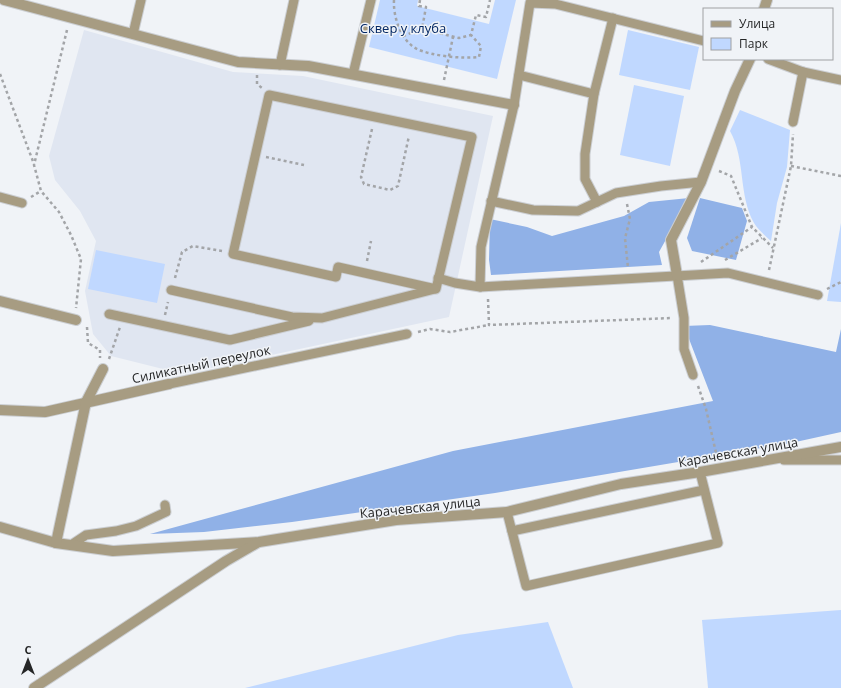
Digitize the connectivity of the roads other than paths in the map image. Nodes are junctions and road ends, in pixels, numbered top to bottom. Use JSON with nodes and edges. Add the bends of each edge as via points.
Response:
{"nodes":[{"id":1,"x":4,"y":0,"type":"edge"},
{"id":2,"x":141,"y":0,"type":"edge"},
{"id":3,"x":294,"y":0,"type":"edge"},
{"id":4,"x":371,"y":0,"type":"edge"},
{"id":5,"x":17,"y":2,"type":"edge"},
{"id":6,"x":613,"y":18,"type":"junction"},
{"id":7,"x":133,"y":34,"type":"junction"},
{"id":8,"x":703,"y":41,"type":"edge"},
{"id":9,"x":750,"y":60,"type":"edge"},
{"id":10,"x":771,"y":60,"type":"edge"},
{"id":11,"x":280,"y":64,"type":"junction"},
{"id":12,"x":803,"y":72,"type":"junction"},
{"id":13,"x":354,"y":74,"type":"junction"},
{"id":14,"x":519,"y":74,"type":"junction"},
{"id":15,"x":841,"y":80,"type":"edge"},
{"id":16,"x":594,"y":94,"type":"junction"},
{"id":17,"x":514,"y":105,"type":"junction"},
{"id":18,"x":792,"y":122,"type":"road end"},
{"id":19,"x":701,"y":182,"type":"junction"},
{"id":20,"x":0,"y":197,"type":"edge"},
{"id":21,"x":491,"y":201,"type":"junction"},
{"id":22,"x":597,"y":202,"type":"junction"},
{"id":23,"x":22,"y":203,"type":"dead end"},
{"id":24,"x":680,"y":275,"type":"junction"},
{"id":25,"x":438,"y":278,"type":"junction"},
{"id":26,"x":483,"y":286,"type":"junction"},
{"id":27,"x":436,"y":289,"type":"junction"},
{"id":28,"x":171,"y":290,"type":"road end"},
{"id":29,"x":818,"y":295,"type":"dead end"},
{"id":30,"x":0,"y":301,"type":"edge"},
{"id":31,"x":109,"y":314,"type":"dead end"},
{"id":32,"x":322,"y":318,"type":"junction"},
{"id":33,"x":76,"y":320,"type":"road end"},
{"id":34,"x":407,"y":334,"type":"road end"},
{"id":35,"x":103,"y":369,"type":"road end"},
{"id":36,"x":693,"y":376,"type":"road end"},
{"id":37,"x":169,"y":384,"type":"joint"},
{"id":38,"x":86,"y":402,"type":"junction"},
{"id":39,"x":0,"y":410,"type":"edge"},
{"id":40,"x":841,"y":447,"type":"edge"},
{"id":41,"x":765,"y":460,"type":"junction"},
{"id":42,"x":841,"y":460,"type":"edge"},
{"id":43,"x":700,"y":472,"type":"junction"},
{"id":44,"x":704,"y":490,"type":"junction"},
{"id":45,"x":165,"y":505,"type":"dead end"},
{"id":46,"x":507,"y":512,"type":"junction"},
{"id":47,"x":0,"y":527,"type":"edge"},
{"id":48,"x":512,"y":531,"type":"junction"},
{"id":49,"x":259,"y":542,"type":"junction"},
{"id":50,"x":56,"y":543,"type":"junction"},
{"id":51,"x":71,"y":545,"type":"junction"},
{"id":52,"x":34,"y":688,"type":"edge"}],
"edges":[{"from":1,"to":5,"type":"street"},
{"from":2,"to":7,"type":"lane"},
{"from":3,"to":11,"type":"lane"},
{"from":4,"to":13,"type":"lane"},
{"from":5,"to":7,"type":"street"},
{"from":6,"to":8,"type":"lane"},
{"from":6,"to":14,"type":"lane","via":[[555,4],[530,3]]},
{"from":6,"to":16,"type":"lane"},
{"from":7,"to":11,"type":"street","via":[[238,62]]},
{"from":9,"to":19,"type":"street","via":[[735,91]]},
{"from":10,"to":12,"type":"lane"},
{"from":11,"to":13,"type":"street"},
{"from":12,"to":15,"type":"lane"},
{"from":12,"to":18,"type":"lane"},
{"from":13,"to":17,"type":"street"},
{"from":14,"to":16,"type":"lane"},
{"from":14,"to":17,"type":"lane"},
{"from":16,"to":22,"type":"lane","via":[[584,154],[585,179]]},
{"from":17,"to":21,"type":"lane"},
{"from":19,"to":22,"type":"lane","via":[[616,193]]},
{"from":19,"to":24,"type":"street","via":[[670,240]]},
{"from":20,"to":23,"type":"lane"},
{"from":21,"to":22,"type":"lane","via":[[533,210],[578,211]]},
{"from":21,"to":26,"type":"lane","via":[[481,247]]},
{"from":24,"to":26,"type":"lane"},
{"from":24,"to":29,"type":"lane","via":[[728,273]]},
{"from":24,"to":36,"type":"lane","via":[[684,349]]},
{"from":25,"to":26,"type":"lane"},
{"from":25,"to":27,"type":"lane"},
{"from":25,"to":27,"type":"lane","via":[[472,137],[270,95],[233,254],[336,277],[338,267]]},
{"from":27,"to":32,"type":"lane"},
{"from":28,"to":32,"type":"lane","via":[[292,317]]},
{"from":30,"to":33,"type":"street"},
{"from":31,"to":32,"type":"lane","via":[[230,340]]},
{"from":34,"to":37,"type":"lane","name":"Силикатный переулок"},
{"from":35,"to":38,"type":"street"},
{"from":37,"to":38,"type":"street","name":"Силикатный переулок"},
{"from":38,"to":39,"type":"street","name":"Силикатный переулок","via":[[46,412]]},
{"from":38,"to":50,"type":"street"},
{"from":40,"to":41,"type":"street","name":"Карачевская улица"},
{"from":41,"to":42,"type":"lane"},
{"from":41,"to":43,"type":"street","name":"Карачевская улица"},
{"from":43,"to":44,"type":"lane"},
{"from":43,"to":46,"type":"street","name":"Карачевская улица","via":[[621,484]]},
{"from":44,"to":48,"type":"lane"},
{"from":44,"to":48,"type":"lane","via":[[718,543],[526,586]]},
{"from":45,"to":51,"type":"lane","via":[[166,512],[136,526],[86,534]]},
{"from":46,"to":48,"type":"lane"},
{"from":46,"to":49,"type":"street","name":"Карачевская улица","via":[[396,520]]},
{"from":47,"to":50,"type":"street","name":"Карачевская улица"},
{"from":49,"to":51,"type":"street","name":"Карачевская улица","via":[[113,551]]},
{"from":49,"to":52,"type":"street","via":[[226,561]]},
{"from":50,"to":51,"type":"street","name":"Карачевская улица"}]}
